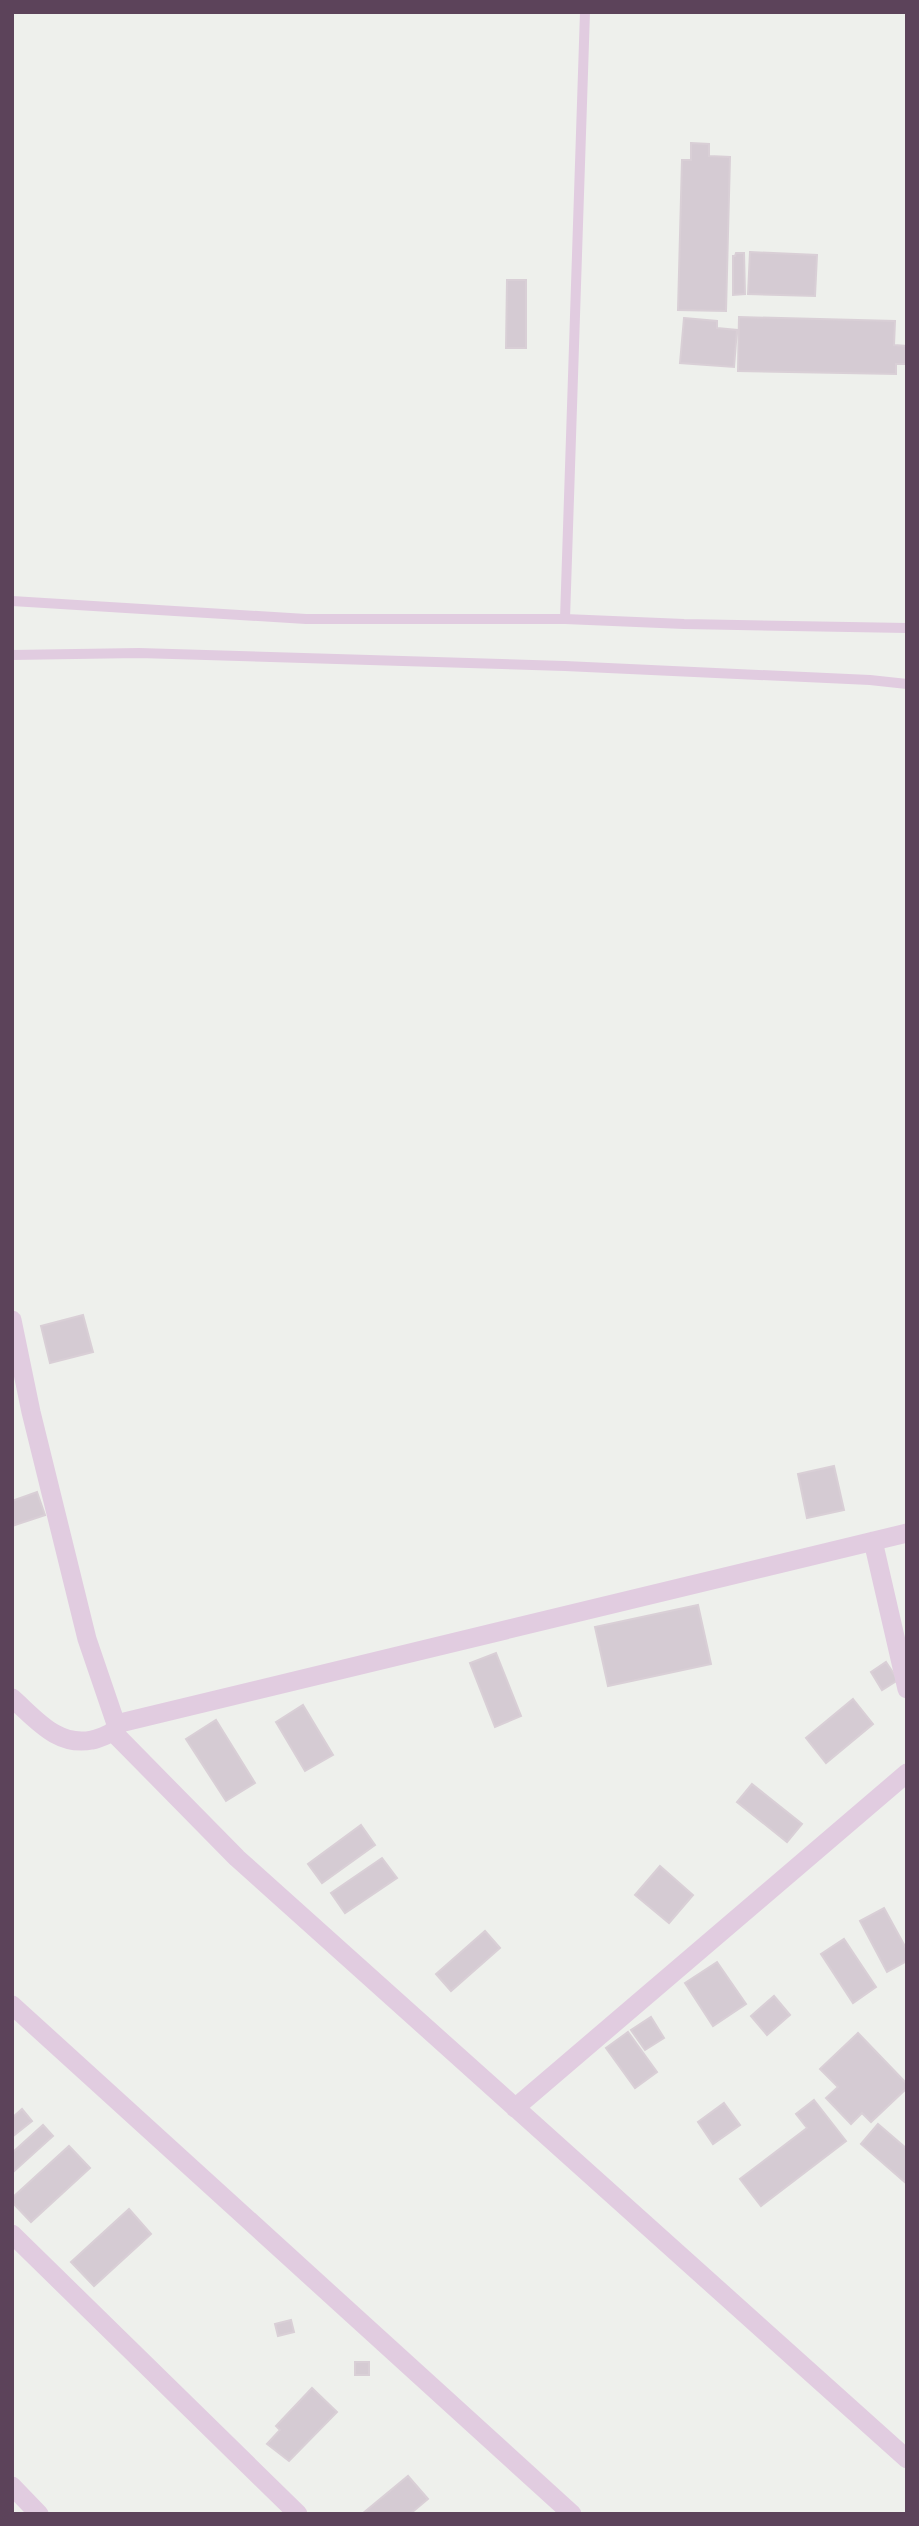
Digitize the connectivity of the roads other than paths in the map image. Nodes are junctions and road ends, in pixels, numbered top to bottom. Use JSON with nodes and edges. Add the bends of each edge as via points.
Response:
{"nodes":[{"id":1,"x":585,"y":12,"type":"edge"},
{"id":2,"x":12,"y":601,"type":"edge"},
{"id":3,"x":565,"y":619,"type":"junction"},
{"id":4,"x":907,"y":628,"type":"edge"},
{"id":5,"x":12,"y":655,"type":"edge"},
{"id":6,"x":907,"y":684,"type":"edge"},
{"id":7,"x":12,"y":1320,"type":"edge"},
{"id":8,"x":907,"y":1534,"type":"edge"},
{"id":9,"x":873,"y":1541,"type":"junction"},
{"id":10,"x":907,"y":1689,"type":"edge"},
{"id":11,"x":12,"y":1698,"type":"edge"},
{"id":12,"x":114,"y":1728,"type":"junction"},
{"id":13,"x":907,"y":1773,"type":"edge"},
{"id":14,"x":12,"y":2006,"type":"edge"},
{"id":15,"x":515,"y":2108,"type":"junction"},
{"id":16,"x":12,"y":2234,"type":"edge"},
{"id":17,"x":907,"y":2459,"type":"edge"},
{"id":18,"x":12,"y":2486,"type":"edge"},
{"id":19,"x":293,"y":2512,"type":"edge"},
{"id":20,"x":39,"y":2514,"type":"edge"},
{"id":21,"x":572,"y":2514,"type":"edge"}],
"edges":[{"from":1,"to":3,"type":"lane"},
{"from":2,"to":3,"type":"lane","via":[[306,619]]},
{"from":3,"to":4,"type":"lane"},
{"from":5,"to":6,"type":"lane","via":[[139,653],[565,666]]},
{"from":7,"to":12,"type":"street","via":[[87,1639]]},
{"from":8,"to":9,"type":"street"},
{"from":9,"to":10,"type":"street"},
{"from":9,"to":12,"type":"street"},
{"from":11,"to":12,"type":"street","via":[[64,1740],[93,1740]]},
{"from":12,"to":15,"type":"street","via":[[237,1858]]},
{"from":13,"to":15,"type":"street"},
{"from":14,"to":21,"type":"street"},
{"from":15,"to":17,"type":"street"},
{"from":16,"to":19,"type":"street"},
{"from":18,"to":20,"type":"street"}]}
